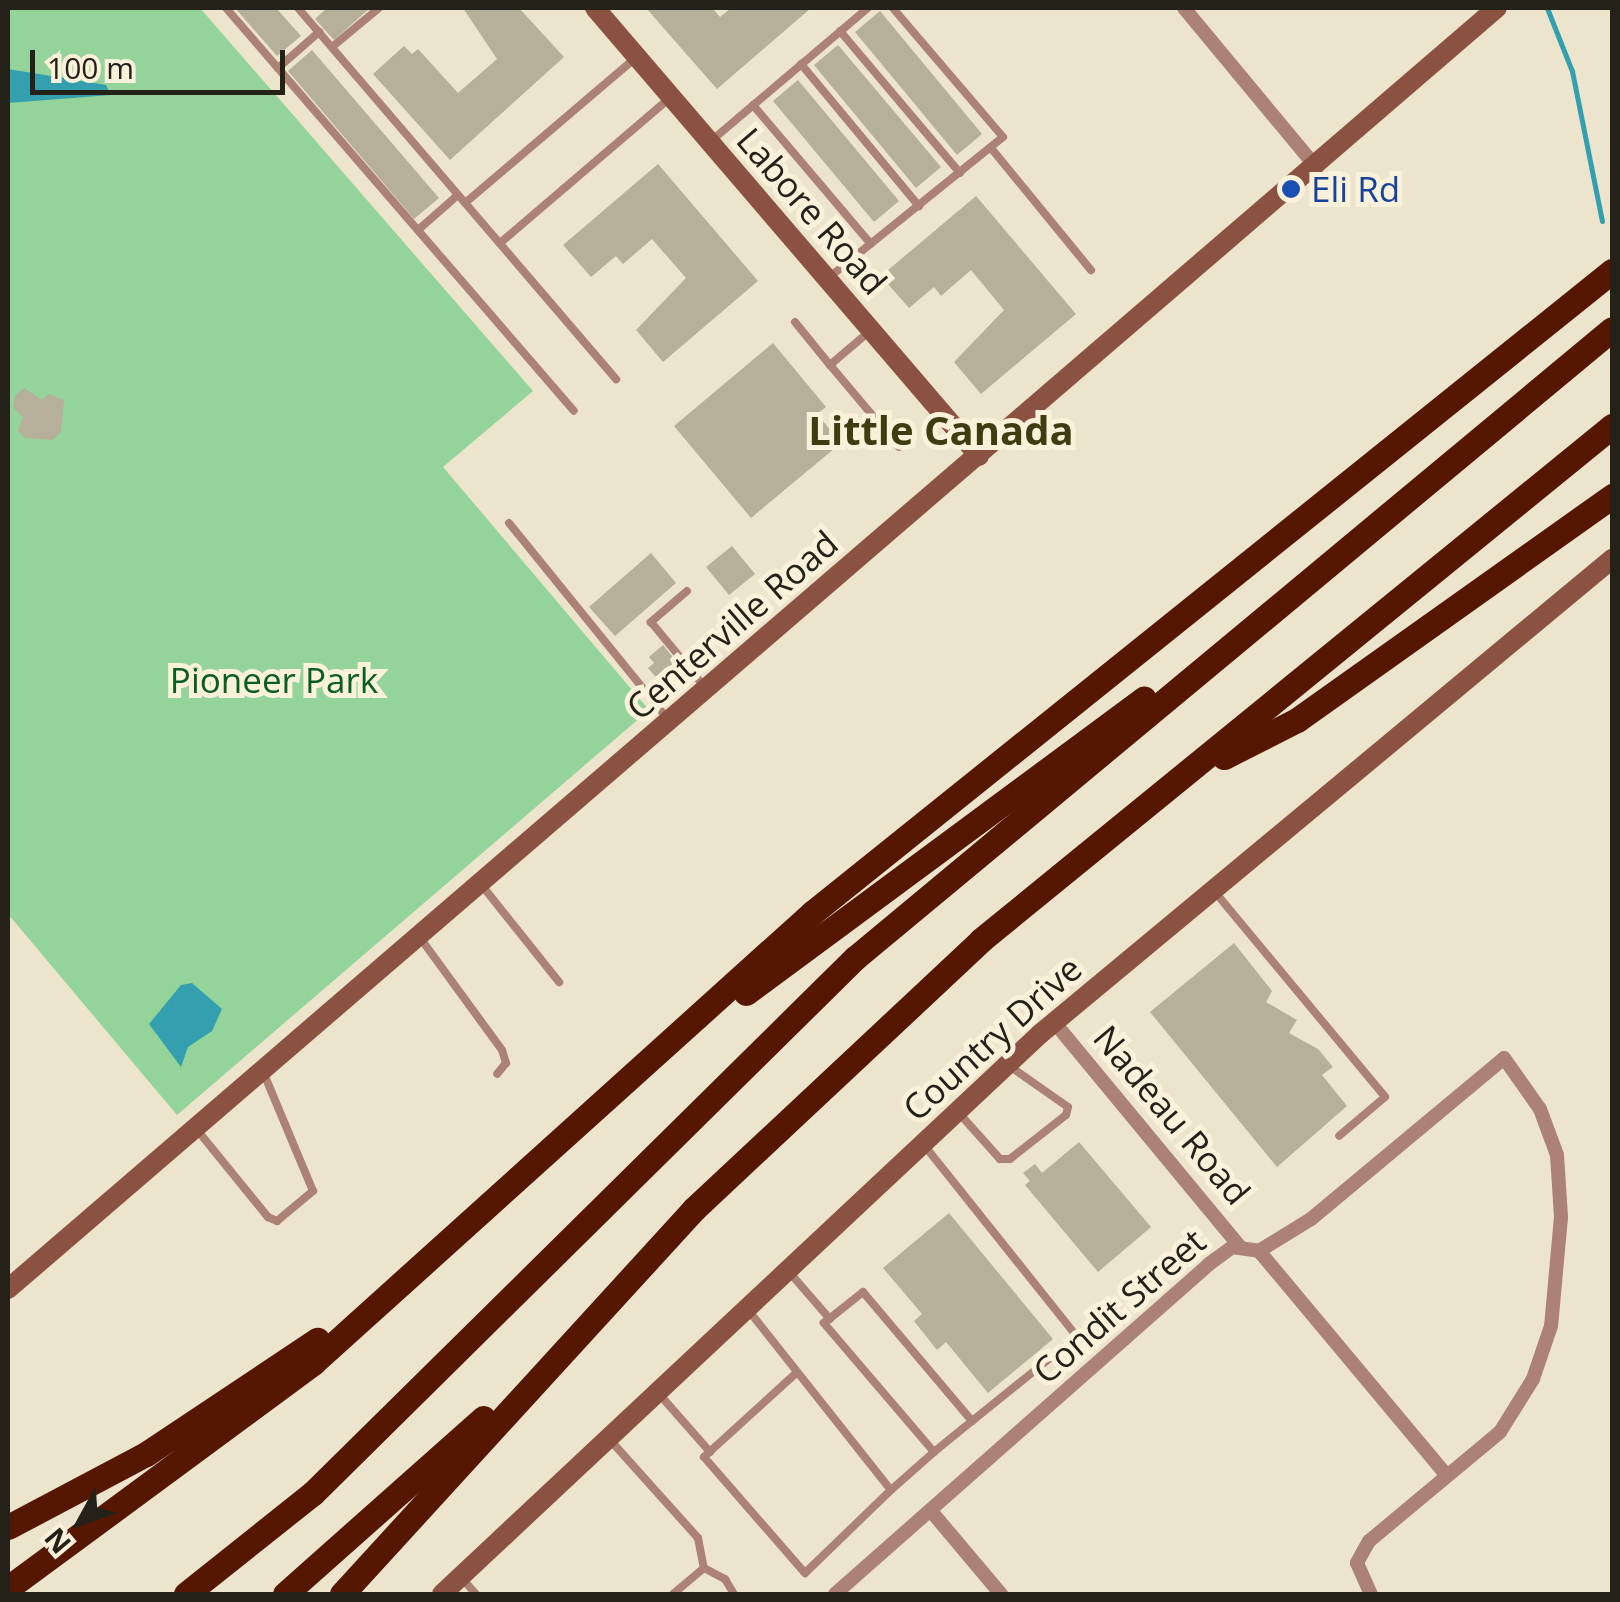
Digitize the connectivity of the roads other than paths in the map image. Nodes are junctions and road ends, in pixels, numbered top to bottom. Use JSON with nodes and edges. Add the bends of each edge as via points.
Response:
{"nodes":[{"id":1,"x":226,"y":8,"type":"edge"},
{"id":2,"x":298,"y":8,"type":"edge"},
{"id":3,"x":379,"y":8,"type":"edge"},
{"id":4,"x":595,"y":8,"type":"edge"},
{"id":5,"x":868,"y":8,"type":"edge"},
{"id":6,"x":894,"y":8,"type":"edge"},
{"id":7,"x":1184,"y":8,"type":"edge"},
{"id":8,"x":1497,"y":8,"type":"edge"},
{"id":9,"x":840,"y":31,"type":"junction"},
{"id":10,"x":319,"y":32,"type":"junction"},
{"id":11,"x":332,"y":47,"type":"junction"},
{"id":12,"x":637,"y":56,"type":"junction"},
{"id":13,"x":801,"y":64,"type":"junction"},
{"id":14,"x":278,"y":68,"type":"junction"},
{"id":15,"x":671,"y":97,"type":"junction"},
{"id":16,"x":753,"y":105,"type":"junction"},
{"id":17,"x":710,"y":142,"type":"junction"},
{"id":18,"x":990,"y":148,"type":"junction"},
{"id":19,"x":1318,"y":168,"type":"junction"},
{"id":20,"x":960,"y":172,"type":"junction"},
{"id":21,"x":462,"y":199,"type":"junction"},
{"id":22,"x":919,"y":206,"type":"junction"},
{"id":23,"x":418,"y":230,"type":"junction"},
{"id":24,"x":500,"y":243,"type":"junction"},
{"id":25,"x":871,"y":244,"type":"junction"},
{"id":26,"x":1091,"y":270,"type":"dead end"},
{"id":27,"x":1612,"y":271,"type":"edge"},
{"id":28,"x":828,"y":279,"type":"junction"},
{"id":29,"x":795,"y":322,"type":"dead end"},
{"id":30,"x":1612,"y":329,"type":"edge"},
{"id":31,"x":871,"y":330,"type":"junction"},
{"id":32,"x":830,"y":365,"type":"junction"},
{"id":33,"x":616,"y":379,"type":"dead end"},
{"id":34,"x":574,"y":411,"type":"dead end"},
{"id":35,"x":1612,"y":426,"type":"edge"},
{"id":36,"x":898,"y":447,"type":"dead end"},
{"id":37,"x":979,"y":456,"type":"junction"},
{"id":38,"x":1612,"y":496,"type":"edge"},
{"id":39,"x":508,"y":522,"type":"dead end"},
{"id":40,"x":1377,"y":526,"type":"junction"},
{"id":41,"x":1612,"y":559,"type":"edge"},
{"id":42,"x":687,"y":591,"type":"dead end"},
{"id":43,"x":707,"y":689,"type":"junction"},
{"id":44,"x":670,"y":722,"type":"junction"},
{"id":45,"x":1184,"y":777,"type":"junction"},
{"id":46,"x":480,"y":883,"type":"junction"},
{"id":47,"x":1212,"y":889,"type":"junction"},
{"id":48,"x":418,"y":935,"type":"junction"},
{"id":49,"x":558,"y":982,"type":"dead end"},
{"id":50,"x":1054,"y":1022,"type":"junction"},
{"id":51,"x":1008,"y":1065,"type":"junction"},
{"id":52,"x":262,"y":1069,"type":"junction"},
{"id":53,"x":497,"y":1074,"type":"dead end"},
{"id":54,"x":632,"y":1076,"type":"junction"},
{"id":55,"x":958,"y":1112,"type":"junction"},
{"id":56,"x":195,"y":1128,"type":"junction"},
{"id":57,"x":1338,"y":1136,"type":"dead end"},
{"id":58,"x":924,"y":1145,"type":"junction"},
{"id":59,"x":1241,"y":1248,"type":"junction"},
{"id":60,"x":1259,"y":1251,"type":"junction"},
{"id":61,"x":789,"y":1272,"type":"junction"},
{"id":62,"x":8,"y":1290,"type":"edge"},
{"id":63,"x":383,"y":1296,"type":"junction"},
{"id":64,"x":748,"y":1311,"type":"junction"},
{"id":65,"x":830,"y":1319,"type":"junction"},
{"id":66,"x":566,"y":1343,"type":"junction"},
{"id":67,"x":794,"y":1375,"type":"junction"},
{"id":68,"x":659,"y":1394,"type":"junction"},
{"id":69,"x":972,"y":1421,"type":"junction"},
{"id":70,"x":610,"y":1440,"type":"junction"},
{"id":71,"x":710,"y":1452,"type":"junction"},
{"id":72,"x":934,"y":1452,"type":"junction"},
{"id":73,"x":1447,"y":1476,"type":"junction"},
{"id":74,"x":891,"y":1490,"type":"junction"},
{"id":75,"x":932,"y":1511,"type":"junction"},
{"id":76,"x":8,"y":1527,"type":"edge"},
{"id":77,"x":704,"y":1568,"type":"junction"},
{"id":78,"x":461,"y":1577,"type":"junction"},
{"id":79,"x":8,"y":1588,"type":"edge"},
{"id":80,"x":186,"y":1594,"type":"edge"},
{"id":81,"x":285,"y":1594,"type":"edge"},
{"id":82,"x":342,"y":1594,"type":"edge"},
{"id":83,"x":442,"y":1594,"type":"edge"},
{"id":84,"x":476,"y":1594,"type":"edge"},
{"id":85,"x":673,"y":1594,"type":"edge"},
{"id":86,"x":734,"y":1594,"type":"edge"},
{"id":87,"x":835,"y":1594,"type":"edge"},
{"id":88,"x":1001,"y":1594,"type":"edge"},
{"id":89,"x":1370,"y":1594,"type":"edge"}],
"edges":[{"from":1,"to":14,"type":"lane"},
{"from":2,"to":10,"type":"lane"},
{"from":3,"to":11,"type":"lane"},
{"from":4,"to":12,"type":"street","name":"Labore Road"},
{"from":5,"to":9,"type":"lane"},
{"from":6,"to":18,"type":"lane","via":[[1004,138]]},
{"from":7,"to":19,"type":"street"},
{"from":8,"to":19,"type":"street","name":"Centerville Road"},
{"from":9,"to":13,"type":"lane"},
{"from":9,"to":20,"type":"lane"},
{"from":10,"to":11,"type":"lane"},
{"from":10,"to":14,"type":"lane"},
{"from":11,"to":21,"type":"lane"},
{"from":12,"to":15,"type":"street","name":"Labore Road"},
{"from":12,"to":21,"type":"lane"},
{"from":13,"to":16,"type":"lane"},
{"from":13,"to":22,"type":"lane"},
{"from":14,"to":23,"type":"lane"},
{"from":15,"to":17,"type":"street","name":"Labore Road"},
{"from":15,"to":24,"type":"lane"},
{"from":16,"to":17,"type":"lane"},
{"from":16,"to":25,"type":"lane"},
{"from":17,"to":28,"type":"street","name":"Labore Road"},
{"from":18,"to":20,"type":"lane"},
{"from":18,"to":26,"type":"lane"},
{"from":19,"to":37,"type":"street","name":"Centerville Road"},
{"from":20,"to":22,"type":"lane"},
{"from":21,"to":23,"type":"lane"},
{"from":21,"to":24,"type":"lane"},
{"from":22,"to":25,"type":"lane"},
{"from":23,"to":34,"type":"lane"},
{"from":24,"to":33,"type":"lane"},
{"from":25,"to":28,"type":"lane"},
{"from":27,"to":54,"type":"highway","via":[[827,901]]},
{"from":28,"to":31,"type":"street","name":"Labore Road"},
{"from":29,"to":32,"type":"lane"},
{"from":30,"to":40,"type":"highway"},
{"from":31,"to":32,"type":"lane"},
{"from":31,"to":37,"type":"street","name":"Labore Road"},
{"from":32,"to":36,"type":"lane"},
{"from":35,"to":45,"type":"highway"},
{"from":37,"to":43,"type":"street","name":"Centerville Road"},
{"from":38,"to":45,"type":"highway","via":[[1297,720]]},
{"from":39,"to":44,"type":"lane"},
{"from":40,"to":54,"type":"highway"},
{"from":40,"to":80,"type":"highway","via":[[854,958],[314,1493]]},
{"from":41,"to":47,"type":"street","name":"Country Drive"},
{"from":42,"to":43,"type":"lane","via":[[650,622]]},
{"from":43,"to":44,"type":"street","name":"Centerville Road"},
{"from":44,"to":46,"type":"street","name":"Centerville Road"},
{"from":45,"to":66,"type":"highway","via":[[967,953],[694,1209]]},
{"from":46,"to":48,"type":"street","name":"Centerville Road"},
{"from":46,"to":49,"type":"lane"},
{"from":47,"to":50,"type":"street","name":"Country Drive"},
{"from":47,"to":57,"type":"lane","via":[[1385,1097]]},
{"from":48,"to":52,"type":"street","name":"Centerville Road"},
{"from":48,"to":53,"type":"lane","via":[[502,1050],[506,1063]]},
{"from":50,"to":51,"type":"street","name":"Country Drive"},
{"from":50,"to":59,"type":"street","name":"Nadeau Road"},
{"from":51,"to":55,"type":"street","name":"Country Drive"},
{"from":51,"to":55,"type":"lane","via":[[1068,1106],[1066,1115],[1010,1159],[1000,1159]]},
{"from":52,"to":56,"type":"street","name":"Centerville Road"},
{"from":52,"to":56,"type":"lane","via":[[313,1190],[276,1221],[268,1218]]},
{"from":54,"to":63,"type":"highway"},
{"from":55,"to":58,"type":"street","name":"Country Drive"},
{"from":56,"to":62,"type":"street","name":"Centerville Road"},
{"from":58,"to":61,"type":"street","name":"Country Drive"},
{"from":58,"to":69,"type":"lane","via":[[1075,1334]]},
{"from":59,"to":60,"type":"street","name":"Condit Street"},
{"from":59,"to":75,"type":"street","name":"Condit Street","via":[[1209,1264]]},
{"from":60,"to":73,"type":"street","name":"Nadeau Road"},
{"from":60,"to":73,"type":"street","name":"Condit Street","via":[[1311,1219],[1504,1058],[1540,1108],[1557,1155],[1557,1288],[1542,1356],[1518,1406],[1500,1432]]},
{"from":61,"to":64,"type":"street","name":"Country Drive"},
{"from":61,"to":65,"type":"lane"},
{"from":63,"to":76,"type":"highway","via":[[146,1454]]},
{"from":63,"to":79,"type":"highway","via":[[240,1420]]},
{"from":64,"to":67,"type":"lane"},
{"from":64,"to":68,"type":"street","name":"Country Drive"},
{"from":65,"to":69,"type":"lane","via":[[863,1292]]},
{"from":65,"to":72,"type":"lane","via":[[824,1323]]},
{"from":66,"to":81,"type":"highway"},
{"from":66,"to":82,"type":"highway"},
{"from":67,"to":71,"type":"lane"},
{"from":67,"to":74,"type":"lane"},
{"from":68,"to":70,"type":"street","name":"Country Drive"},
{"from":68,"to":71,"type":"lane"},
{"from":69,"to":72,"type":"lane"},
{"from":70,"to":77,"type":"lane","via":[[698,1538]]},
{"from":70,"to":78,"type":"street","name":"Country Drive"},
{"from":71,"to":74,"type":"lane","via":[[704,1457],[805,1573]]},
{"from":72,"to":74,"type":"lane"},
{"from":73,"to":89,"type":"street","via":[[1369,1541],[1358,1563]]},
{"from":75,"to":87,"type":"street","name":"Condit Street"},
{"from":75,"to":88,"type":"street"},
{"from":77,"to":85,"type":"lane"},
{"from":77,"to":86,"type":"lane","via":[[725,1579]]},
{"from":78,"to":83,"type":"street","name":"Country Drive"},
{"from":78,"to":84,"type":"lane"}]}
